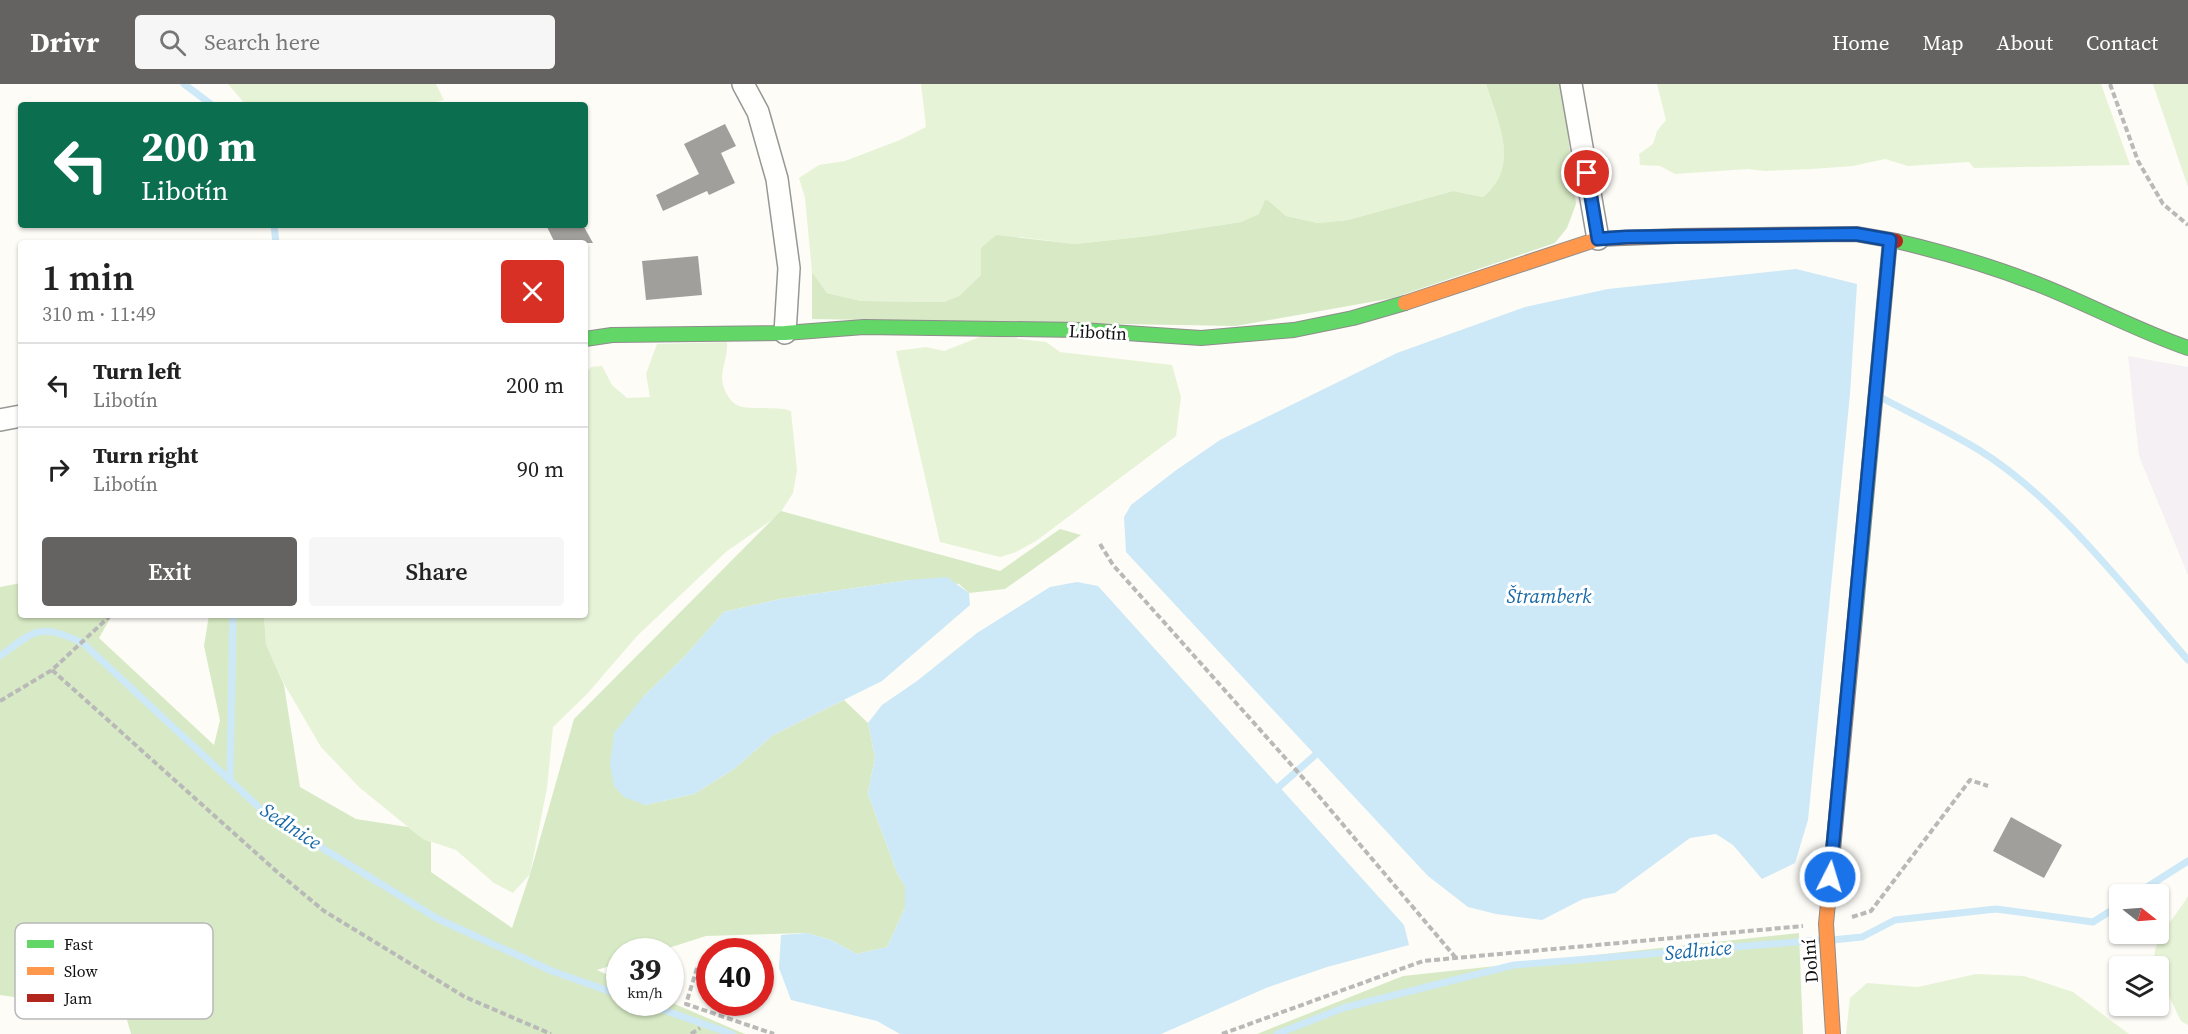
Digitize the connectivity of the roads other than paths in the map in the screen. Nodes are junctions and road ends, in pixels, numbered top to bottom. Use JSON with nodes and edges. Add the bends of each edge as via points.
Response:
{"nodes":[{"id":1,"x":743,"y":84,"type":"edge"},
{"id":2,"x":1571,"y":84,"type":"edge"},
{"id":3,"x":1598,"y":239,"type":"junction"},
{"id":4,"x":1890,"y":240,"type":"junction"},
{"id":5,"x":785,"y":333,"type":"junction"},
{"id":6,"x":588,"y":339,"type":"edge"},
{"id":7,"x":2188,"y":348,"type":"edge"},
{"id":8,"x":18,"y":417,"type":"edge"},
{"id":9,"x":0,"y":420,"type":"edge"},
{"id":10,"x":1833,"y":1034,"type":"edge"}],
"edges":[{"from":1,"to":5,"type":"street","via":[[758,112],[777,179],[789,268]]},
{"from":2,"to":3,"type":"street"},
{"from":3,"to":4,"type":"street","name":"Libotín","via":[[1856,234]]},
{"from":3,"to":5,"type":"street","name":"Libotín","via":[[1413,301],[1294,330],[1201,338],[1081,330],[864,327]]},
{"from":4,"to":7,"type":"street","name":"Libotín","via":[[1948,253],[2033,282]]},
{"from":4,"to":10,"type":"street","name":"Dolní","via":[[1826,924]]},
{"from":5,"to":6,"type":"street","name":"Libotín"},
{"from":8,"to":9,"type":"street"}]}
